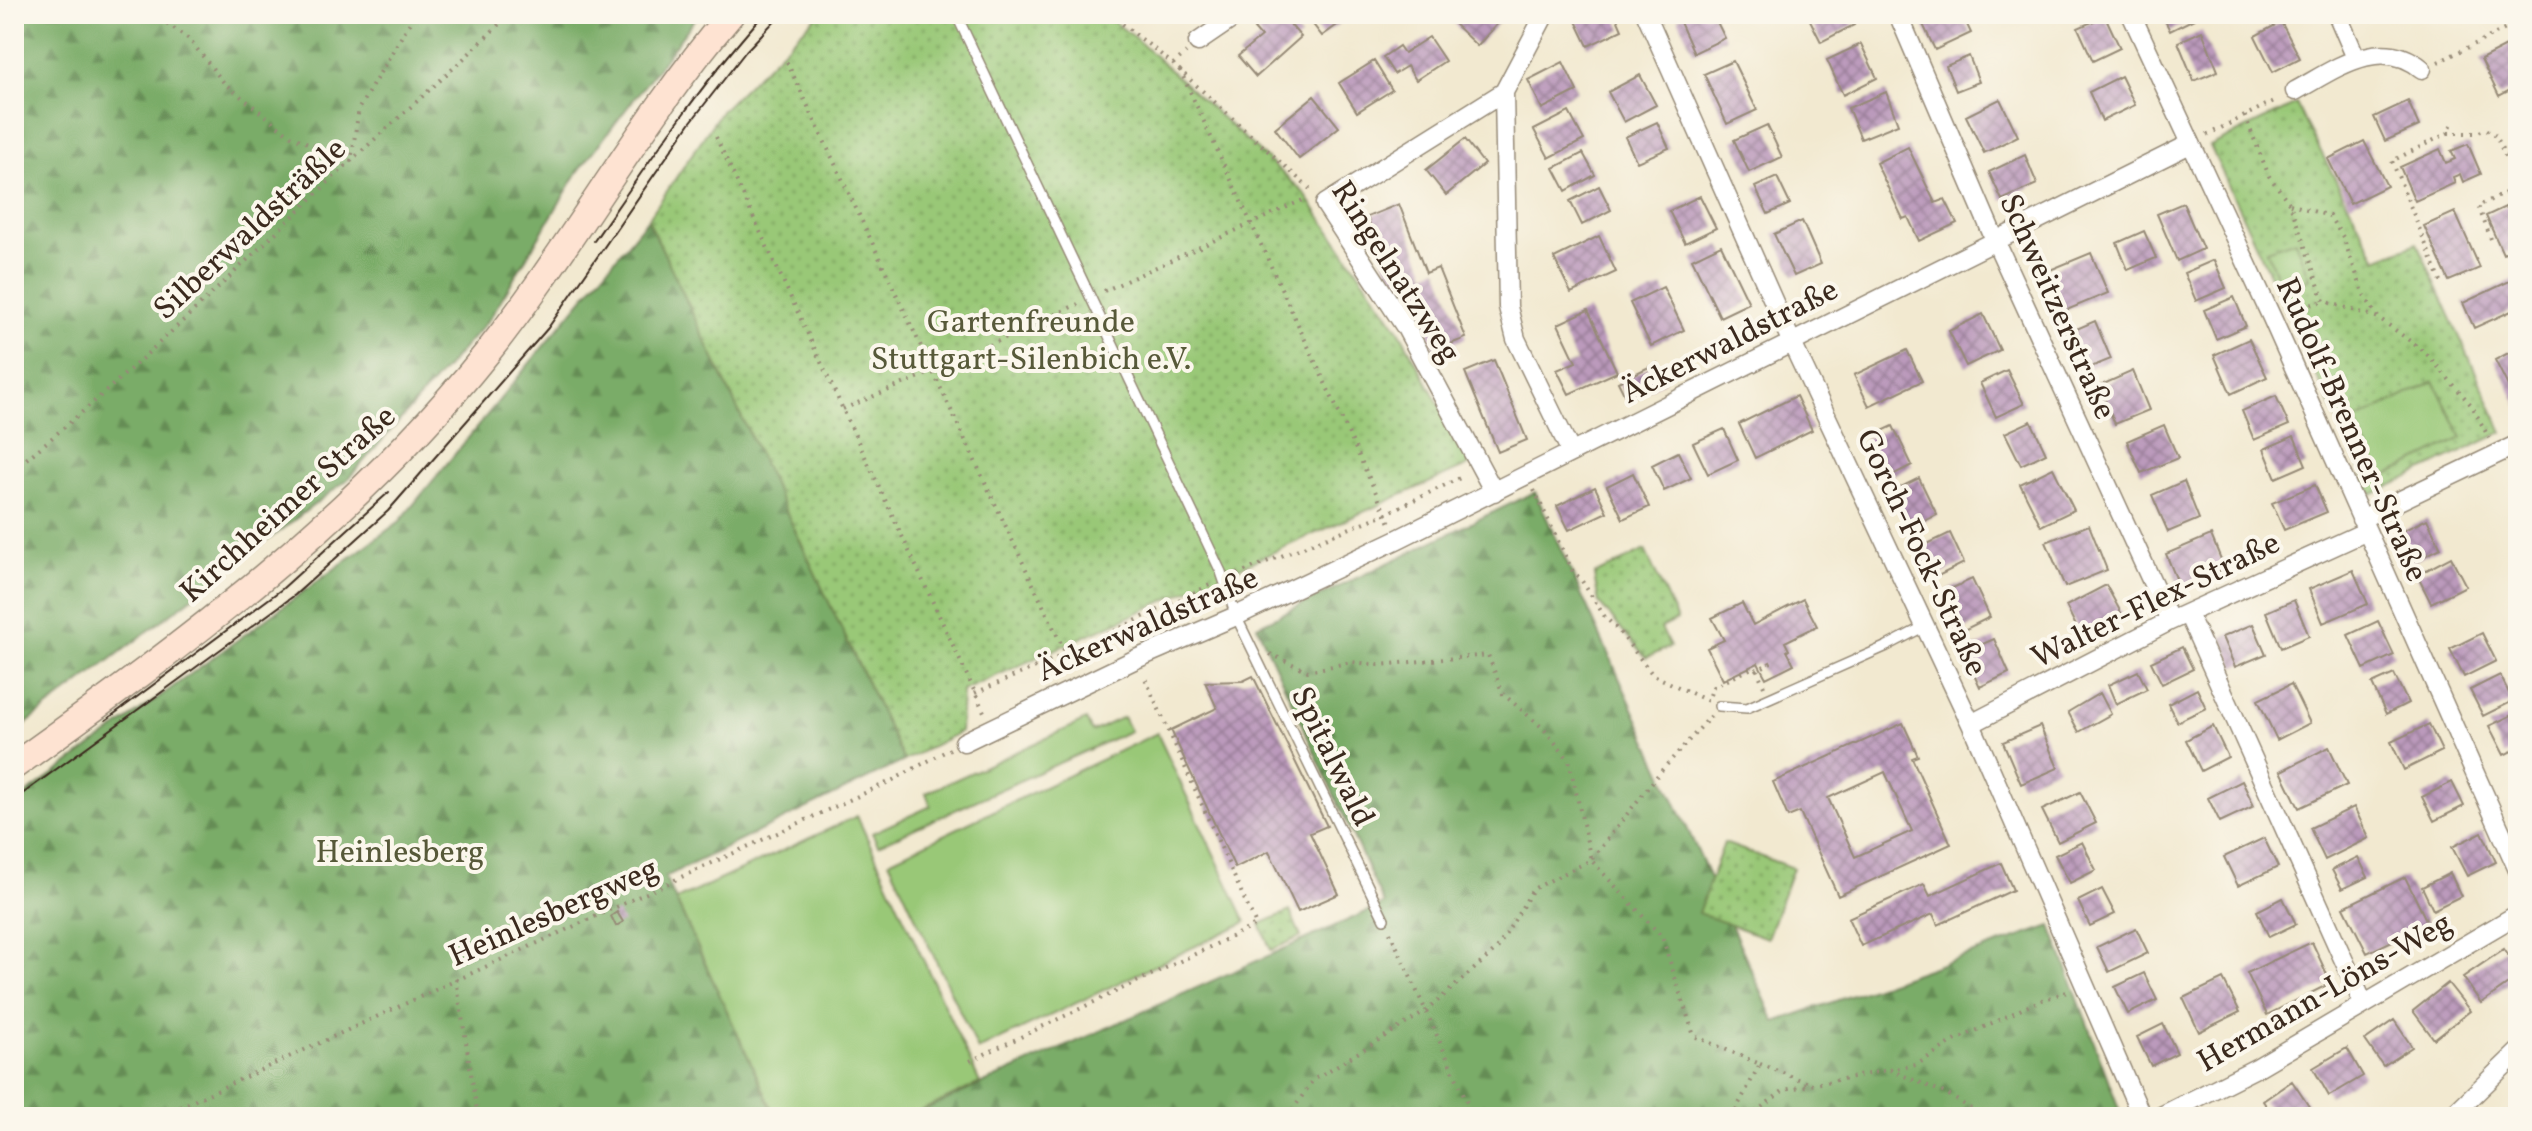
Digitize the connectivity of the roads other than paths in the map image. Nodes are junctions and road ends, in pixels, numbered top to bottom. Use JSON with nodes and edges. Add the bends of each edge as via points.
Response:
{"nodes":[{"id":1,"x":731,"y":14,"type":"edge"},
{"id":2,"x":956,"y":14,"type":"edge"},
{"id":3,"x":1239,"y":14,"type":"edge"},
{"id":4,"x":1646,"y":14,"type":"edge"},
{"id":5,"x":1898,"y":14,"type":"edge"},
{"id":6,"x":2131,"y":14,"type":"edge"},
{"id":7,"x":2337,"y":14,"type":"edge"},
{"id":8,"x":1543,"y":15,"type":"edge"},
{"id":9,"x":1198,"y":42,"type":"dead end"},
{"id":10,"x":2356,"y":58,"type":"junction"},
{"id":11,"x":2422,"y":69,"type":"road end"},
{"id":12,"x":2295,"y":91,"type":"road end"},
{"id":13,"x":1504,"y":92,"type":"junction"},
{"id":14,"x":2190,"y":144,"type":"junction"},
{"id":15,"x":1995,"y":240,"type":"junction"},
{"id":16,"x":1792,"y":343,"type":"junction"},
{"id":17,"x":2518,"y":444,"type":"edge"},
{"id":18,"x":1571,"y":452,"type":"junction"},
{"id":19,"x":1494,"y":492,"type":"junction"},
{"id":20,"x":2364,"y":525,"type":"junction"},
{"id":21,"x":1236,"y":616,"type":"junction"},
{"id":22,"x":2179,"y":618,"type":"junction"},
{"id":23,"x":1925,"y":626,"type":"junction"},
{"id":24,"x":1719,"y":706,"type":"road end"},
{"id":25,"x":1971,"y":724,"type":"junction"},
{"id":26,"x":964,"y":742,"type":"road end"},
{"id":27,"x":14,"y":766,"type":"edge"},
{"id":28,"x":2518,"y":870,"type":"edge"},
{"id":29,"x":2518,"y":914,"type":"edge"},
{"id":30,"x":1384,"y":919,"type":"road end"},
{"id":31,"x":2363,"y":1003,"type":"junction"},
{"id":32,"x":2518,"y":1052,"type":"edge"},
{"id":33,"x":2142,"y":1117,"type":"edge"},
{"id":34,"x":2159,"y":1117,"type":"edge"},
{"id":35,"x":2451,"y":1117,"type":"edge"}],
"edges":[{"from":1,"to":27,"type":"main road","name":"Kirchheimer Straße","via":[[664,99],[523,307],[367,486],[253,586]]},
{"from":2,"to":21,"type":"lane","name":"Spitalwald","via":[[1221,572]]},
{"from":3,"to":9,"type":"street"},
{"from":4,"to":16,"type":"street","name":"Gorch-Fock-Straße"},
{"from":5,"to":15,"type":"street","name":"Schweitzerstraße"},
{"from":6,"to":14,"type":"street","name":"Rudolf-Brenner-Straße"},
{"from":7,"to":10,"type":"street"},
{"from":8,"to":13,"type":"street"},
{"from":10,"to":11,"type":"street","via":[[2397,55]]},
{"from":10,"to":12,"type":"street"},
{"from":13,"to":18,"type":"street","via":[[1508,307],[1516,339]]},
{"from":13,"to":19,"type":"street","name":"Ringelnatzweg","via":[[1325,204],[1406,328]]},
{"from":14,"to":15,"type":"street","name":"Äckerwaldstraße"},
{"from":14,"to":20,"type":"street","name":"Rudolf-Brenner-Straße"},
{"from":15,"to":16,"type":"street","name":"Äckerwaldstraße"},
{"from":15,"to":22,"type":"street","name":"Schweitzerstraße"},
{"from":16,"to":18,"type":"street","name":"Äckerwaldstraße"},
{"from":16,"to":23,"type":"street","name":"Gorch-Fock-Straße"},
{"from":17,"to":20,"type":"street","name":"Walter-Flex-Straße"},
{"from":18,"to":19,"type":"street","name":"Äckerwaldstraße"},
{"from":19,"to":21,"type":"street","name":"Äckerwaldstraße"},
{"from":20,"to":22,"type":"street","name":"Walter-Flex-Straße"},
{"from":20,"to":28,"type":"street","name":"Rudolf-Brenner-Straße"},
{"from":21,"to":26,"type":"street","name":"Äckerwaldstraße"},
{"from":21,"to":30,"type":"lane","name":"Spitalwald"},
{"from":22,"to":25,"type":"street","name":"Walter-Flex-Straße"},
{"from":22,"to":31,"type":"street","name":"Schweitzerstraße"},
{"from":23,"to":24,"type":"lane","via":[[1747,708]]},
{"from":23,"to":25,"type":"street","name":"Gorch-Fock-Straße"},
{"from":25,"to":33,"type":"street","name":"Gorch-Fock-Straße"},
{"from":29,"to":31,"type":"street","name":"Hermann-Löns-Weg"},
{"from":31,"to":34,"type":"street","name":"Hermann-Löns-Weg","via":[[2258,1067]]},
{"from":32,"to":35,"type":"street"}]}
